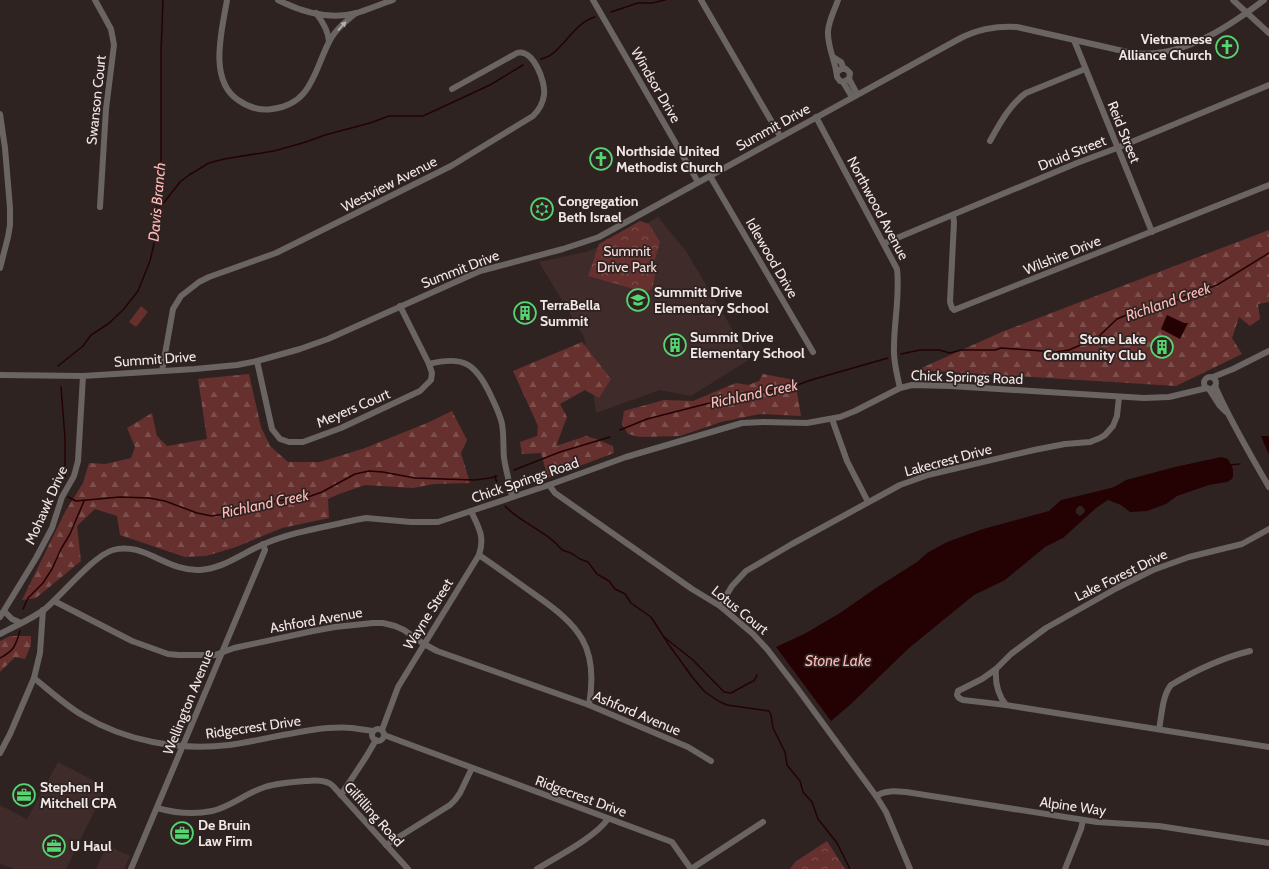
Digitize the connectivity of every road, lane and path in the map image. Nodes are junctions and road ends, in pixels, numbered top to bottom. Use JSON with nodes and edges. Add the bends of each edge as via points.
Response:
{"nodes":[{"id":1,"x":95,"y":0,"type":"edge"},
{"id":2,"x":227,"y":0,"type":"edge"},
{"id":3,"x":278,"y":0,"type":"edge"},
{"id":4,"x":393,"y":0,"type":"edge"},
{"id":5,"x":593,"y":0,"type":"edge"},
{"id":6,"x":701,"y":0,"type":"edge"},
{"id":7,"x":838,"y":0,"type":"edge"},
{"id":8,"x":1234,"y":0,"type":"edge"},
{"id":9,"x":1264,"y":0,"type":"edge"},
{"id":10,"x":356,"y":13,"type":"junction"},
{"id":11,"x":1247,"y":13,"type":"junction"},
{"id":12,"x":316,"y":14,"type":"junction"},
{"id":13,"x":1269,"y":33,"type":"edge"},
{"id":14,"x":1074,"y":40,"type":"junction"},
{"id":15,"x":329,"y":41,"type":"junction"},
{"id":16,"x":833,"y":56,"type":"junction"},
{"id":17,"x":844,"y":69,"type":"junction"},
{"id":18,"x":1085,"y":69,"type":"junction"},
{"id":19,"x":837,"y":72,"type":"junction"},
{"id":20,"x":849,"y":78,"type":"junction"},
{"id":21,"x":843,"y":82,"type":"junction"},
{"id":22,"x":1269,"y":85,"type":"edge"},
{"id":23,"x":452,"y":89,"type":"dead end"},
{"id":24,"x":855,"y":96,"type":"junction"},
{"id":25,"x":0,"y":114,"type":"edge"},
{"id":26,"x":816,"y":117,"type":"junction"},
{"id":27,"x":780,"y":136,"type":"junction"},
{"id":28,"x":990,"y":141,"type":"dead end"},
{"id":29,"x":1117,"y":148,"type":"junction"},
{"id":30,"x":710,"y":176,"type":"junction"},
{"id":31,"x":698,"y":182,"type":"junction"},
{"id":32,"x":1269,"y":185,"type":"edge"},
{"id":33,"x":100,"y":207,"type":"dead end"},
{"id":34,"x":953,"y":215,"type":"junction"},
{"id":35,"x":1152,"y":232,"type":"junction"},
{"id":36,"x":885,"y":243,"type":"junction"},
{"id":37,"x":2,"y":250,"type":"edge"},
{"id":38,"x":0,"y":268,"type":"edge"},
{"id":39,"x":400,"y":306,"type":"junction"},
{"id":40,"x":1269,"y":351,"type":"edge"},
{"id":41,"x":813,"y":352,"type":"dead end"},
{"id":42,"x":257,"y":361,"type":"junction"},
{"id":43,"x":429,"y":364,"type":"junction"},
{"id":44,"x":1233,"y":369,"type":"junction"},
{"id":45,"x":162,"y":371,"type":"junction"},
{"id":46,"x":0,"y":375,"type":"edge"},
{"id":47,"x":83,"y":376,"type":"junction"},
{"id":48,"x":1213,"y":377,"type":"junction"},
{"id":49,"x":1210,"y":386,"type":"junction"},
{"id":50,"x":900,"y":388,"type":"junction"},
{"id":51,"x":1119,"y":397,"type":"junction"},
{"id":52,"x":832,"y":420,"type":"junction"},
{"id":53,"x":549,"y":485,"type":"junction"},
{"id":54,"x":1269,"y":487,"type":"edge"},
{"id":55,"x":512,"y":497,"type":"junction"},
{"id":56,"x":868,"y":502,"type":"junction"},
{"id":57,"x":472,"y":511,"type":"junction"},
{"id":58,"x":1269,"y":530,"type":"edge"},
{"id":59,"x":263,"y":544,"type":"junction"},
{"id":60,"x":479,"y":556,"type":"junction"},
{"id":61,"x":54,"y":601,"type":"junction"},
{"id":62,"x":720,"y":606,"type":"junction"},
{"id":63,"x":43,"y":610,"type":"junction"},
{"id":64,"x":4,"y":611,"type":"junction"},
{"id":65,"x":0,"y":617,"type":"edge"},
{"id":66,"x":21,"y":623,"type":"junction"},
{"id":67,"x":0,"y":634,"type":"edge"},
{"id":68,"x":424,"y":644,"type":"junction"},
{"id":69,"x":1250,"y":651,"type":"dead end"},
{"id":70,"x":222,"y":652,"type":"junction"},
{"id":71,"x":996,"y":668,"type":"junction"},
{"id":72,"x":34,"y":678,"type":"junction"},
{"id":73,"x":589,"y":705,"type":"junction"},
{"id":74,"x":1006,"y":705,"type":"junction"},
{"id":75,"x":1159,"y":729,"type":"junction"},
{"id":76,"x":373,"y":731,"type":"junction"},
{"id":77,"x":383,"y":732,"type":"junction"},
{"id":78,"x":376,"y":740,"type":"junction"},
{"id":79,"x":184,"y":746,"type":"junction"},
{"id":80,"x":1269,"y":747,"type":"edge"},
{"id":81,"x":0,"y":753,"type":"edge"},
{"id":82,"x":711,"y":761,"type":"dead end"},
{"id":83,"x":472,"y":768,"type":"junction"},
{"id":84,"x":341,"y":795,"type":"junction"},
{"id":85,"x":876,"y":796,"type":"junction"},
{"id":86,"x":157,"y":808,"type":"junction"},
{"id":87,"x":608,"y":819,"type":"junction"},
{"id":88,"x":1083,"y":820,"type":"junction"},
{"id":89,"x":763,"y":822,"type":"dead end"},
{"id":90,"x":1269,"y":843,"type":"edge"},
{"id":91,"x":386,"y":845,"type":"junction"},
{"id":92,"x":131,"y":869,"type":"edge"},
{"id":93,"x":408,"y":869,"type":"edge"},
{"id":94,"x":538,"y":869,"type":"edge"},
{"id":95,"x":691,"y":869,"type":"edge"},
{"id":96,"x":910,"y":869,"type":"edge"},
{"id":97,"x":1065,"y":869,"type":"edge"}],
"edges":[{"from":1,"to":33,"type":"street","name":"Swanson Court","via":[[108,23],[114,45],[106,109]]},
{"from":2,"to":15,"type":"street","via":[[220,43],[221,75],[232,96],[250,107],[277,109],[301,97],[314,79]]},
{"from":3,"to":12,"type":"street"},
{"from":4,"to":10,"type":"street"},
{"from":5,"to":31,"type":"street","name":"Windsor Drive"},
{"from":6,"to":27,"type":"street"},
{"from":7,"to":16,"type":"street","via":[[828,30]]},
{"from":8,"to":11,"type":"street"},
{"from":9,"to":11,"type":"street","name":"Summit Drive"},
{"from":10,"to":12,"type":"street"},
{"from":15,"to":10,"type":"street","one_way":true},
{"from":11,"to":13,"type":"street"},
{"from":11,"to":14,"type":"street","name":"Summit Drive","via":[[1203,39],[1164,52],[1132,53]]},
{"from":12,"to":15,"type":"street","via":[[326,27]]},
{"from":14,"to":18,"type":"street","name":"Reid Street"},
{"from":14,"to":24,"type":"street","name":"Summit Drive","via":[[1017,27],[978,30]]},
{"from":16,"to":17,"type":"street","via":[[841,62]]},
{"from":16,"to":19,"type":"street"},
{"from":17,"to":19,"type":"street"},
{"from":17,"to":20,"type":"street","via":[[850,73]]},
{"from":18,"to":28,"type":"street","via":[[1020,97]]},
{"from":18,"to":29,"type":"street","name":"Reid Street"},
{"from":19,"to":21,"type":"street","via":[[837,77]]},
{"from":20,"to":21,"type":"street"},
{"from":20,"to":24,"type":"street"},
{"from":21,"to":24,"type":"street"},
{"from":22,"to":29,"type":"street","name":"Druid Street"},
{"from":23,"to":45,"type":"street","name":"Westview Avenue","via":[[521,51],[529,55],[541,75],[544,96],[540,108],[533,116],[451,166],[276,253],[209,277],[185,291],[173,308]]},
{"from":24,"to":26,"type":"street","name":"Summit Drive"},
{"from":25,"to":37,"type":"street","via":[[10,208],[10,225]]},
{"from":26,"to":27,"type":"street","name":"Summit Drive"},
{"from":26,"to":36,"type":"street","name":"Northwood Avenue"},
{"from":27,"to":30,"type":"street","name":"Summit Drive"},
{"from":29,"to":34,"type":"street","name":"Druid Street"},
{"from":29,"to":35,"type":"street","name":"Reid Street"},
{"from":30,"to":31,"type":"street","name":"Summit Drive"},
{"from":30,"to":41,"type":"street","name":"Idlewood Drive"},
{"from":31,"to":39,"type":"street","name":"Summit Drive","via":[[595,239],[480,271]]},
{"from":32,"to":35,"type":"street","name":"Wilshire Drive"},
{"from":34,"to":35,"type":"street","name":"Wilshire Drive","via":[[950,302],[954,310]]},
{"from":34,"to":36,"type":"street","name":"Druid Street"},
{"from":36,"to":50,"type":"street","name":"Northwood Avenue","via":[[898,275],[894,348]]},
{"from":37,"to":38,"type":"street"},
{"from":39,"to":42,"type":"street","name":"Summit Drive","via":[[328,339]]},
{"from":39,"to":43,"type":"street","name":"Meyers Court"},
{"from":40,"to":44,"type":"street","name":"Chick Springs Road"},
{"from":42,"to":43,"type":"street","name":"Meyers Court","via":[[272,429],[283,440],[296,442],[303,442],[341,428],[420,391],[431,380]]},
{"from":42,"to":45,"type":"street","name":"Summit Drive"},
{"from":43,"to":55,"type":"street","via":[[450,360],[461,361],[480,375],[502,424],[504,457]]},
{"from":44,"to":48,"type":"street","name":"Chick Springs Road"},
{"from":44,"to":49,"type":"street","name":"Chick Springs Road"},
{"from":45,"to":47,"type":"street","name":"Summit Drive"},
{"from":46,"to":47,"type":"street","name":"Summit Drive"},
{"from":47,"to":64,"type":"street","name":"Mohawk Drive","via":[[78,461],[74,476],[62,497],[52,528]]},
{"from":48,"to":49,"type":"street","via":[[1216,381]]},
{"from":48,"to":49,"type":"street","name":"Chick Springs Road","via":[[1207,377]]},
{"from":49,"to":51,"type":"street","name":"Chick Springs Road","via":[[1192,388],[1189,392],[1162,397]]},
{"from":49,"to":54,"type":"street"},
{"from":50,"to":51,"type":"street","name":"Chick Springs Road","via":[[912,385],[950,386]]},
{"from":50,"to":52,"type":"street","name":"Chick Springs Road"},
{"from":51,"to":56,"type":"street","name":"Lakecrest Drive","via":[[1113,426],[1100,438],[1090,442],[1034,450],[928,475],[900,485]]},
{"from":52,"to":53,"type":"street","name":"Chick Springs Road","via":[[807,423],[742,423],[626,457]]},
{"from":52,"to":56,"type":"street","via":[[847,461]]},
{"from":53,"to":55,"type":"street","name":"Chick Springs Road"},
{"from":53,"to":62,"type":"street","name":"Lotus Court","via":[[555,494]]},
{"from":55,"to":57,"type":"street","name":"Chick Springs Road"},
{"from":56,"to":62,"type":"street","name":"Lakecrest Drive","via":[[746,572],[732,586]]},
{"from":57,"to":59,"type":"street","name":"Chick Springs Road","via":[[427,523],[366,518]]},
{"from":57,"to":60,"type":"street","name":"Wayne Street","via":[[483,542]]},
{"from":58,"to":71,"type":"street","name":"Lake Forest Drive","via":[[1242,544],[1189,557],[1154,570],[1117,588],[1046,628]]},
{"from":59,"to":61,"type":"street","name":"Chick Springs Road","via":[[219,567],[198,570],[168,564],[132,548],[112,550],[91,564]]},
{"from":59,"to":70,"type":"street","name":"Wellington Avenue","via":[[265,550]]},
{"from":60,"to":68,"type":"street","name":"Wayne Street"},
{"from":60,"to":73,"type":"street","via":[[555,609],[579,633],[592,668]]},
{"from":61,"to":63,"type":"street","name":"Chick Springs Road"},
{"from":61,"to":70,"type":"street","name":"Ashford Avenue","via":[[132,641],[168,654],[196,656]]},
{"from":62,"to":85,"type":"street","name":"Lotus Court","via":[[767,649]]},
{"from":63,"to":66,"type":"street"},
{"from":63,"to":72,"type":"street","via":[[40,653]]},
{"from":64,"to":65,"type":"street","name":"Mohawk Drive"},
{"from":64,"to":66,"type":"street"},
{"from":66,"to":67,"type":"street"},
{"from":68,"to":70,"type":"street","name":"Ashford Avenue","via":[[395,626],[368,623],[313,631]]},
{"from":68,"to":73,"type":"street","name":"Ashford Avenue","via":[[437,651]]},
{"from":68,"to":77,"type":"street","name":"Wayne Street","via":[[398,687]]},
{"from":69,"to":75,"type":"street","via":[[1216,662],[1171,685],[1166,695]]},
{"from":70,"to":79,"type":"street","name":"Wellington Avenue"},
{"from":71,"to":74,"type":"street","via":[[997,689]]},
{"from":71,"to":74,"type":"street","name":"Lake Forest Drive","via":[[982,679],[962,688],[957,695],[963,700]]},
{"from":72,"to":79,"type":"street","name":"Ridgecrest Drive","via":[[63,703],[105,727],[133,737]]},
{"from":72,"to":81,"type":"street"},
{"from":73,"to":82,"type":"street","name":"Ashford Avenue","via":[[688,747]]},
{"from":74,"to":75,"type":"street","name":"Lake Forest Drive"},
{"from":75,"to":80,"type":"street","name":"Lake Forest Drive"},
{"from":76,"to":77,"type":"street","via":[[378,729]]},
{"from":76,"to":78,"type":"street"},
{"from":76,"to":79,"type":"street","name":"Ridgecrest Drive","via":[[339,728],[229,745]]},
{"from":77,"to":78,"type":"street","via":[[381,740]]},
{"from":77,"to":83,"type":"street","name":"Ridgecrest Drive"},
{"from":78,"to":84,"type":"street"},
{"from":79,"to":86,"type":"street","name":"Wellington Avenue"},
{"from":83,"to":87,"type":"street","name":"Ridgecrest Drive"},
{"from":83,"to":91,"type":"street","via":[[456,800]]},
{"from":84,"to":86,"type":"street","name":"Gilfilling Road","via":[[330,783],[287,782],[264,787],[220,809],[203,813],[181,813]]},
{"from":84,"to":91,"type":"street","name":"Gilfilling Road"},
{"from":85,"to":88,"type":"street","name":"Alpine Way","via":[[891,791],[906,792]]},
{"from":85,"to":96,"type":"street","name":"Lotus Court","via":[[886,812]]},
{"from":86,"to":92,"type":"street","name":"Wellington Avenue"},
{"from":87,"to":94,"type":"street","via":[[589,836]]},
{"from":87,"to":95,"type":"street","name":"Ridgecrest Drive","via":[[672,842]]},
{"from":88,"to":90,"type":"street","name":"Alpine Way","via":[[1159,826]]},
{"from":88,"to":97,"type":"street"},
{"from":89,"to":95,"type":"street"},
{"from":91,"to":93,"type":"street","name":"Gilfilling Road"}]}
